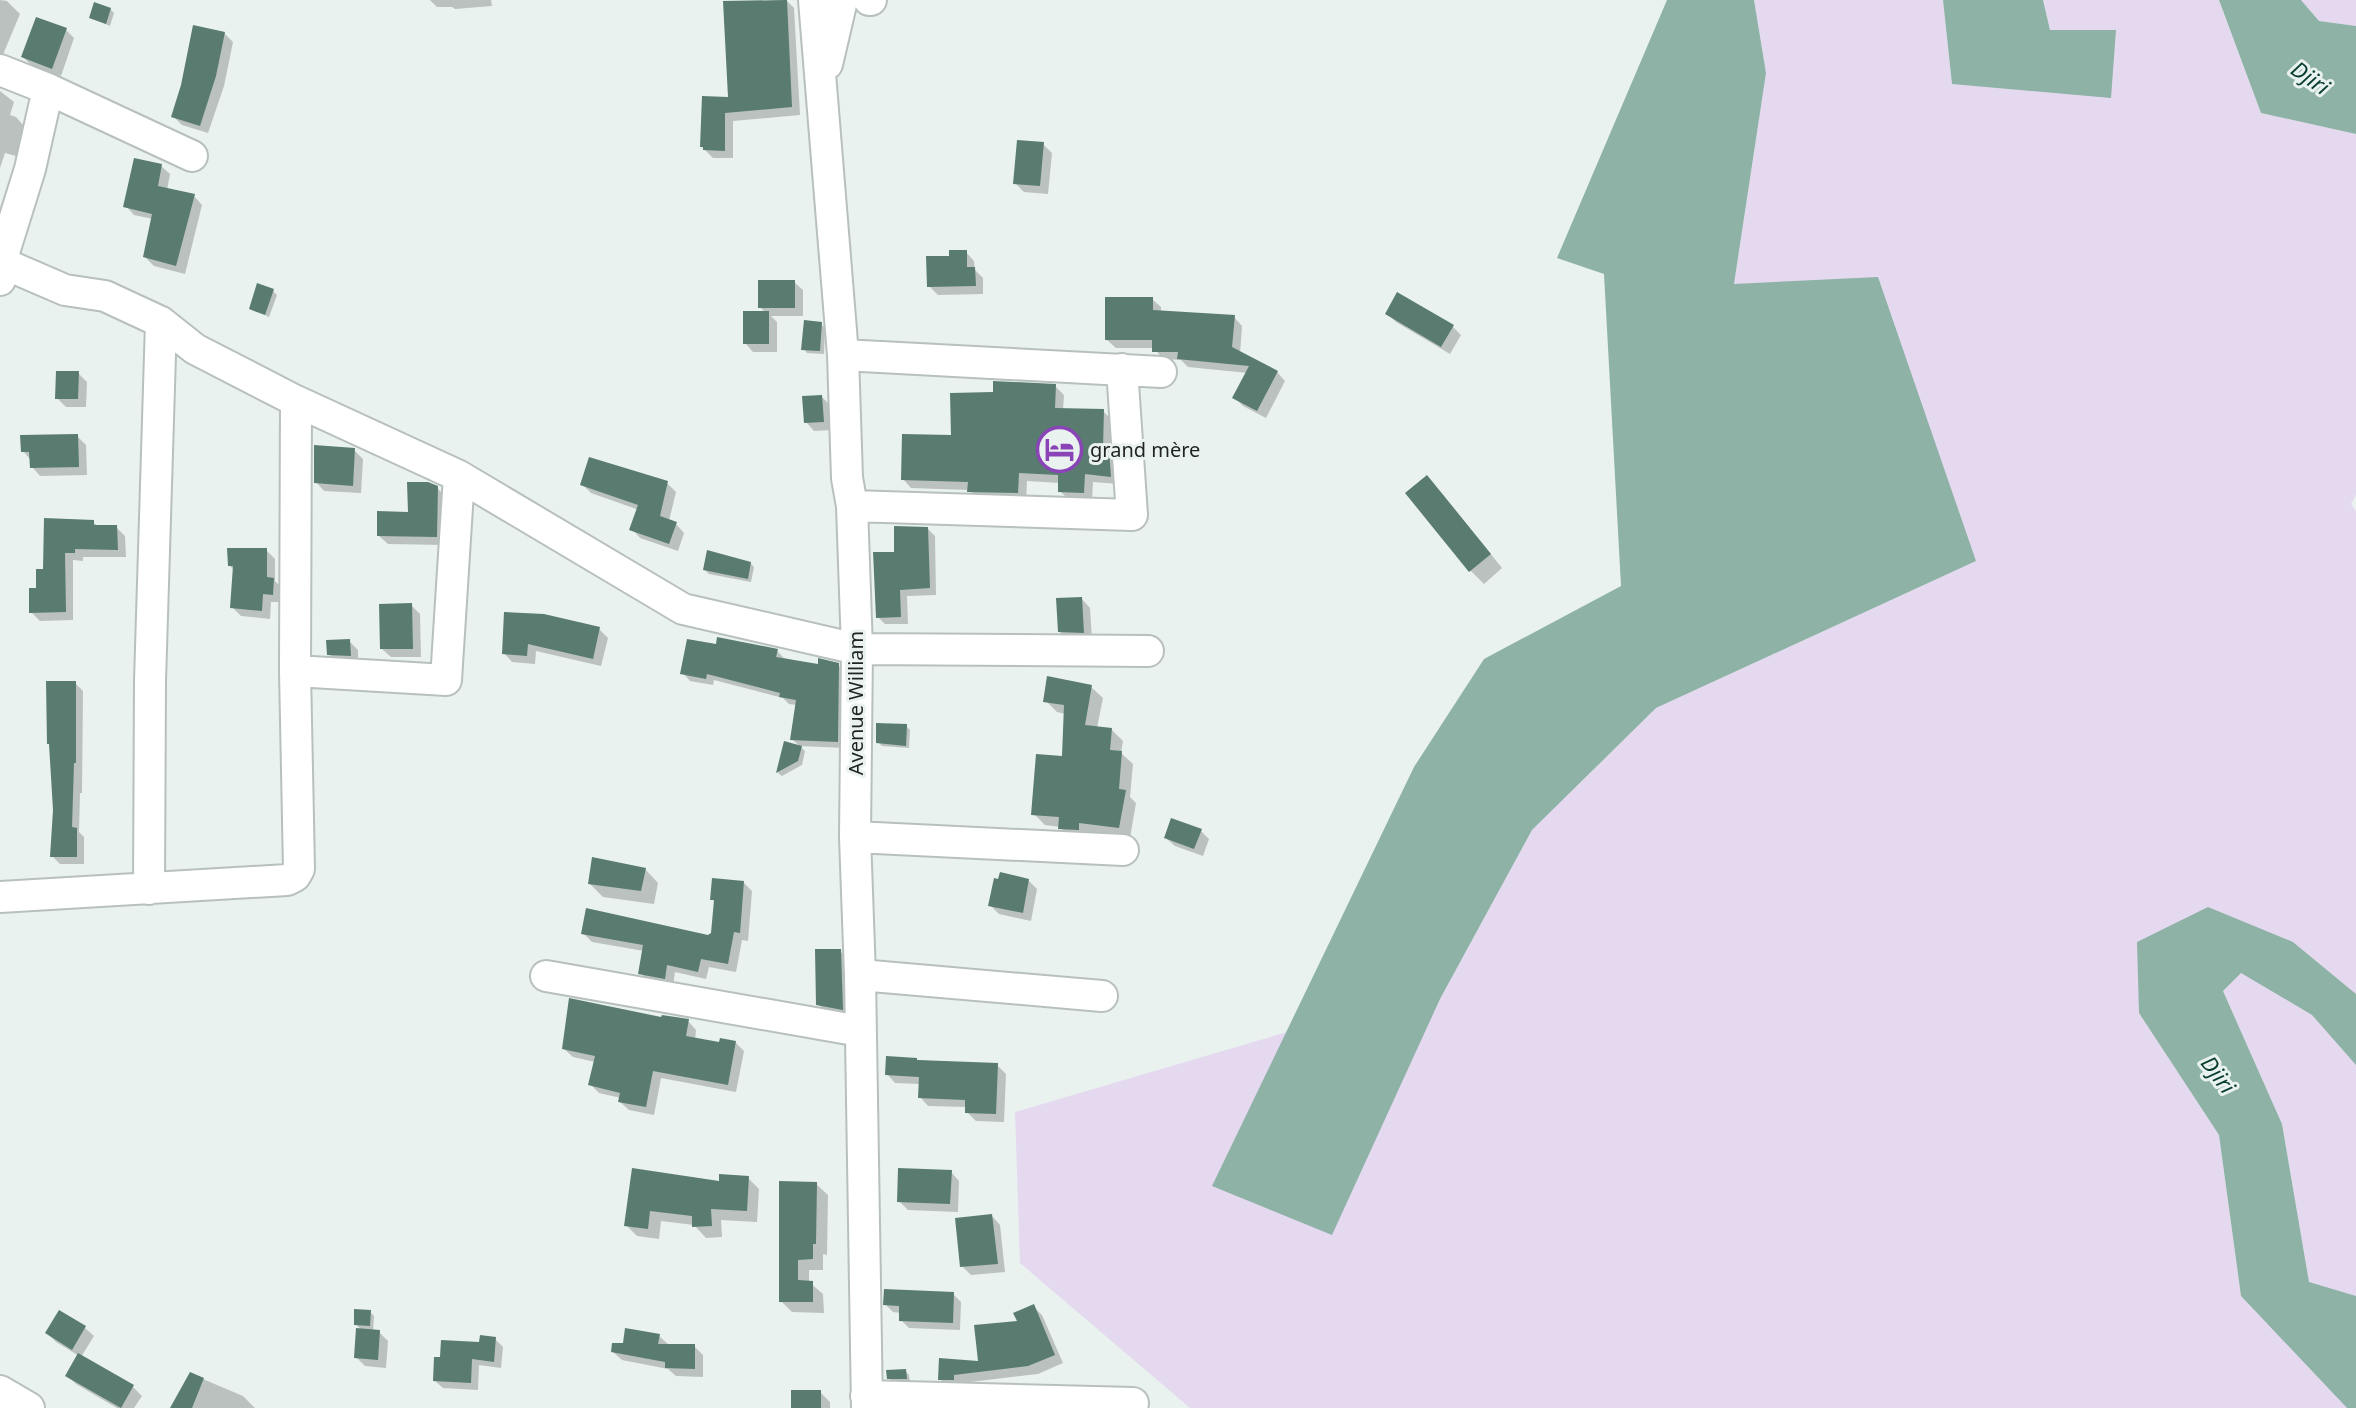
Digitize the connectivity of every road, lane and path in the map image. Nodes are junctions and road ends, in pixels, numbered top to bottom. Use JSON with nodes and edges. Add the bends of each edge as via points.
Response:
{"nodes":[{"id":1,"x":814,"y":0,"type":"edge"},
{"id":2,"x":842,"y":0,"type":"edge"},
{"id":3,"x":0,"y":70,"type":"edge"},
{"id":4,"x":48,"y":89,"type":"junction"},
{"id":5,"x":821,"y":90,"type":"junction"},
{"id":6,"x":192,"y":156,"type":"dead end"},
{"id":7,"x":0,"y":262,"type":"edge"},
{"id":8,"x":0,"y":282,"type":"edge"},
{"id":9,"x":161,"y":322,"type":"junction"},
{"id":10,"x":843,"y":355,"type":"junction"},
{"id":11,"x":1122,"y":369,"type":"junction"},
{"id":12,"x":1161,"y":372,"type":"dead end"},
{"id":13,"x":296,"y":401,"type":"junction"},
{"id":14,"x":459,"y":476,"type":"junction"},
{"id":15,"x":852,"y":506,"type":"junction"},
{"id":16,"x":857,"y":649,"type":"junction"},
{"id":17,"x":1148,"y":651,"type":"dead end"},
{"id":18,"x":295,"y":671,"type":"junction"},
{"id":19,"x":855,"y":837,"type":"junction"},
{"id":20,"x":1123,"y":850,"type":"dead end"},
{"id":21,"x":149,"y":889,"type":"junction"},
{"id":22,"x":0,"y":897,"type":"edge"},
{"id":23,"x":860,"y":975,"type":"junction"},
{"id":24,"x":546,"y":976,"type":"dead end"},
{"id":25,"x":1102,"y":996,"type":"dead end"},
{"id":26,"x":860,"y":1031,"type":"junction"},
{"id":27,"x":0,"y":1391,"type":"edge"},
{"id":28,"x":866,"y":1402,"type":"edge"},
{"id":29,"x":1133,"y":1403,"type":"dead end"},
{"id":30,"x":29,"y":1408,"type":"edge"}],
"edges":[{"from":1,"to":5,"type":"street","name":"Avenue William"},
{"from":2,"to":5,"type":"street"},
{"from":3,"to":4,"type":"street"},
{"from":4,"to":6,"type":"street"},
{"from":4,"to":7,"type":"street","via":[[30,169]]},
{"from":5,"to":10,"type":"street","name":"Avenue William"},
{"from":7,"to":8,"type":"street"},
{"from":7,"to":9,"type":"street","via":[[65,290],[105,296]]},
{"from":9,"to":13,"type":"street","via":[[195,349]]},
{"from":9,"to":21,"type":"street"},
{"from":10,"to":11,"type":"street"},
{"from":10,"to":15,"type":"street","name":"Avenue William"},
{"from":11,"to":12,"type":"street"},
{"from":11,"to":15,"type":"street","via":[[1132,515]]},
{"from":13,"to":14,"type":"street"},
{"from":13,"to":18,"type":"street"},
{"from":14,"to":16,"type":"street","via":[[683,609]]},
{"from":14,"to":18,"type":"street","via":[[446,680]]},
{"from":15,"to":16,"type":"street","name":"Avenue William"},
{"from":16,"to":17,"type":"street"},
{"from":16,"to":19,"type":"street","name":"Avenue William"},
{"from":18,"to":21,"type":"street","via":[[295,876]]},
{"from":19,"to":20,"type":"street"},
{"from":19,"to":23,"type":"street","name":"Avenue William"},
{"from":21,"to":22,"type":"street"},
{"from":23,"to":25,"type":"street"},
{"from":23,"to":26,"type":"street","name":"Avenue William"},
{"from":24,"to":26,"type":"street"},
{"from":26,"to":28,"type":"street","name":"Avenue William"},
{"from":27,"to":30,"type":"street"},
{"from":28,"to":29,"type":"street"}]}
